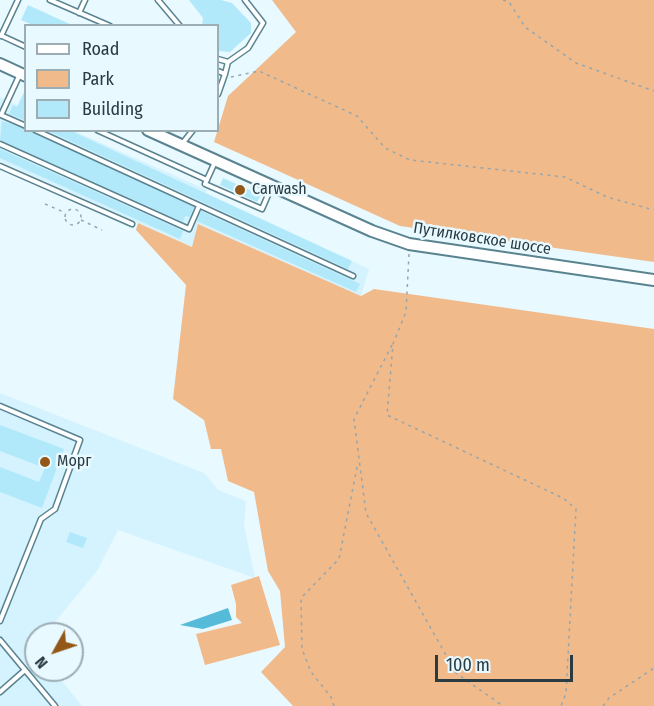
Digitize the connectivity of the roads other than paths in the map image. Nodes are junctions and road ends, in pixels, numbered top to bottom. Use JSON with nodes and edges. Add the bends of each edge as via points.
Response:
{"nodes":[{"id":1,"x":18,"y":0,"type":"edge"},
{"id":2,"x":50,"y":0,"type":"edge"},
{"id":3,"x":85,"y":0,"type":"edge"},
{"id":4,"x":158,"y":0,"type":"edge"},
{"id":5,"x":245,"y":0,"type":"edge"},
{"id":6,"x":80,"y":13,"type":"junction"},
{"id":7,"x":105,"y":24,"type":"edge"},
{"id":8,"x":178,"y":24,"type":"edge"},
{"id":9,"x":1,"y":35,"type":"edge"},
{"id":10,"x":24,"y":46,"type":"edge"},
{"id":11,"x":219,"y":59,"type":"edge"},
{"id":12,"x":228,"y":62,"type":"junction"},
{"id":13,"x":0,"y":64,"type":"edge"},
{"id":14,"x":219,"y":71,"type":"edge"},
{"id":15,"x":225,"y":74,"type":"junction"},
{"id":16,"x":23,"y":75,"type":"edge"},
{"id":17,"x":219,"y":91,"type":"edge"},
{"id":18,"x":1,"y":115,"type":"edge"},
{"id":19,"x":24,"y":125,"type":"edge"},
{"id":20,"x":39,"y":132,"type":"edge"},
{"id":21,"x":101,"y":132,"type":"edge"},
{"id":22,"x":151,"y":132,"type":"edge"},
{"id":23,"x":191,"y":132,"type":"edge"},
{"id":24,"x":0,"y":144,"type":"edge"},
{"id":25,"x":180,"y":145,"type":"junction"},
{"id":26,"x":215,"y":161,"type":"junction"},
{"id":27,"x":0,"y":166,"type":"edge"},
{"id":28,"x":207,"y":180,"type":"junction"},
{"id":29,"x":272,"y":186,"type":"junction"},
{"id":30,"x":199,"y":206,"type":"junction"},
{"id":31,"x":132,"y":224,"type":"dead end"},
{"id":32,"x":353,"y":276,"type":"dead end"},
{"id":33,"x":654,"y":280,"type":"edge"},
{"id":34,"x":0,"y":406,"type":"edge"},
{"id":35,"x":0,"y":621,"type":"edge"},
{"id":36,"x":0,"y":640,"type":"edge"},
{"id":37,"x":24,"y":669,"type":"edge"},
{"id":38,"x":24,"y":671,"type":"edge"},
{"id":39,"x":35,"y":682,"type":"edge"},
{"id":40,"x":0,"y":692,"type":"edge"},
{"id":41,"x":55,"y":706,"type":"edge"}],
"edges":[{"from":1,"to":9,"type":"lane"},
{"from":2,"to":6,"type":"lane"},
{"from":3,"to":6,"type":"lane"},
{"from":4,"to":8,"type":"lane"},
{"from":5,"to":12,"type":"lane","via":[[263,22],[248,48]]},
{"from":6,"to":7,"type":"lane"},
{"from":9,"to":10,"type":"lane"},
{"from":11,"to":12,"type":"lane"},
{"from":12,"to":15,"type":"lane"},
{"from":13,"to":16,"type":"main road"},
{"from":14,"to":15,"type":"lane"},
{"from":15,"to":17,"type":"lane"},
{"from":16,"to":18,"type":"lane"},
{"from":18,"to":19,"type":"lane"},
{"from":20,"to":30,"type":"lane"},
{"from":21,"to":28,"type":"lane"},
{"from":22,"to":25,"type":"main road","name":"Путилковское шоссе"},
{"from":23,"to":25,"type":"lane"},
{"from":24,"to":30,"type":"lane","via":[[189,229]]},
{"from":25,"to":26,"type":"main road","name":"Путилковское шоссе"},
{"from":26,"to":28,"type":"lane"},
{"from":26,"to":29,"type":"main road","name":"Путилковское шоссе"},
{"from":27,"to":31,"type":"lane"},
{"from":28,"to":29,"type":"lane","via":[[205,184],[262,209]]},
{"from":29,"to":33,"type":"main road","name":"Путилковское шоссе","via":[[409,244]]},
{"from":30,"to":32,"type":"lane"},
{"from":34,"to":35,"type":"lane","via":[[80,440],[55,509],[40,519]]},
{"from":36,"to":37,"type":"lane"},
{"from":38,"to":40,"type":"lane"},
{"from":39,"to":41,"type":"lane"}]}
